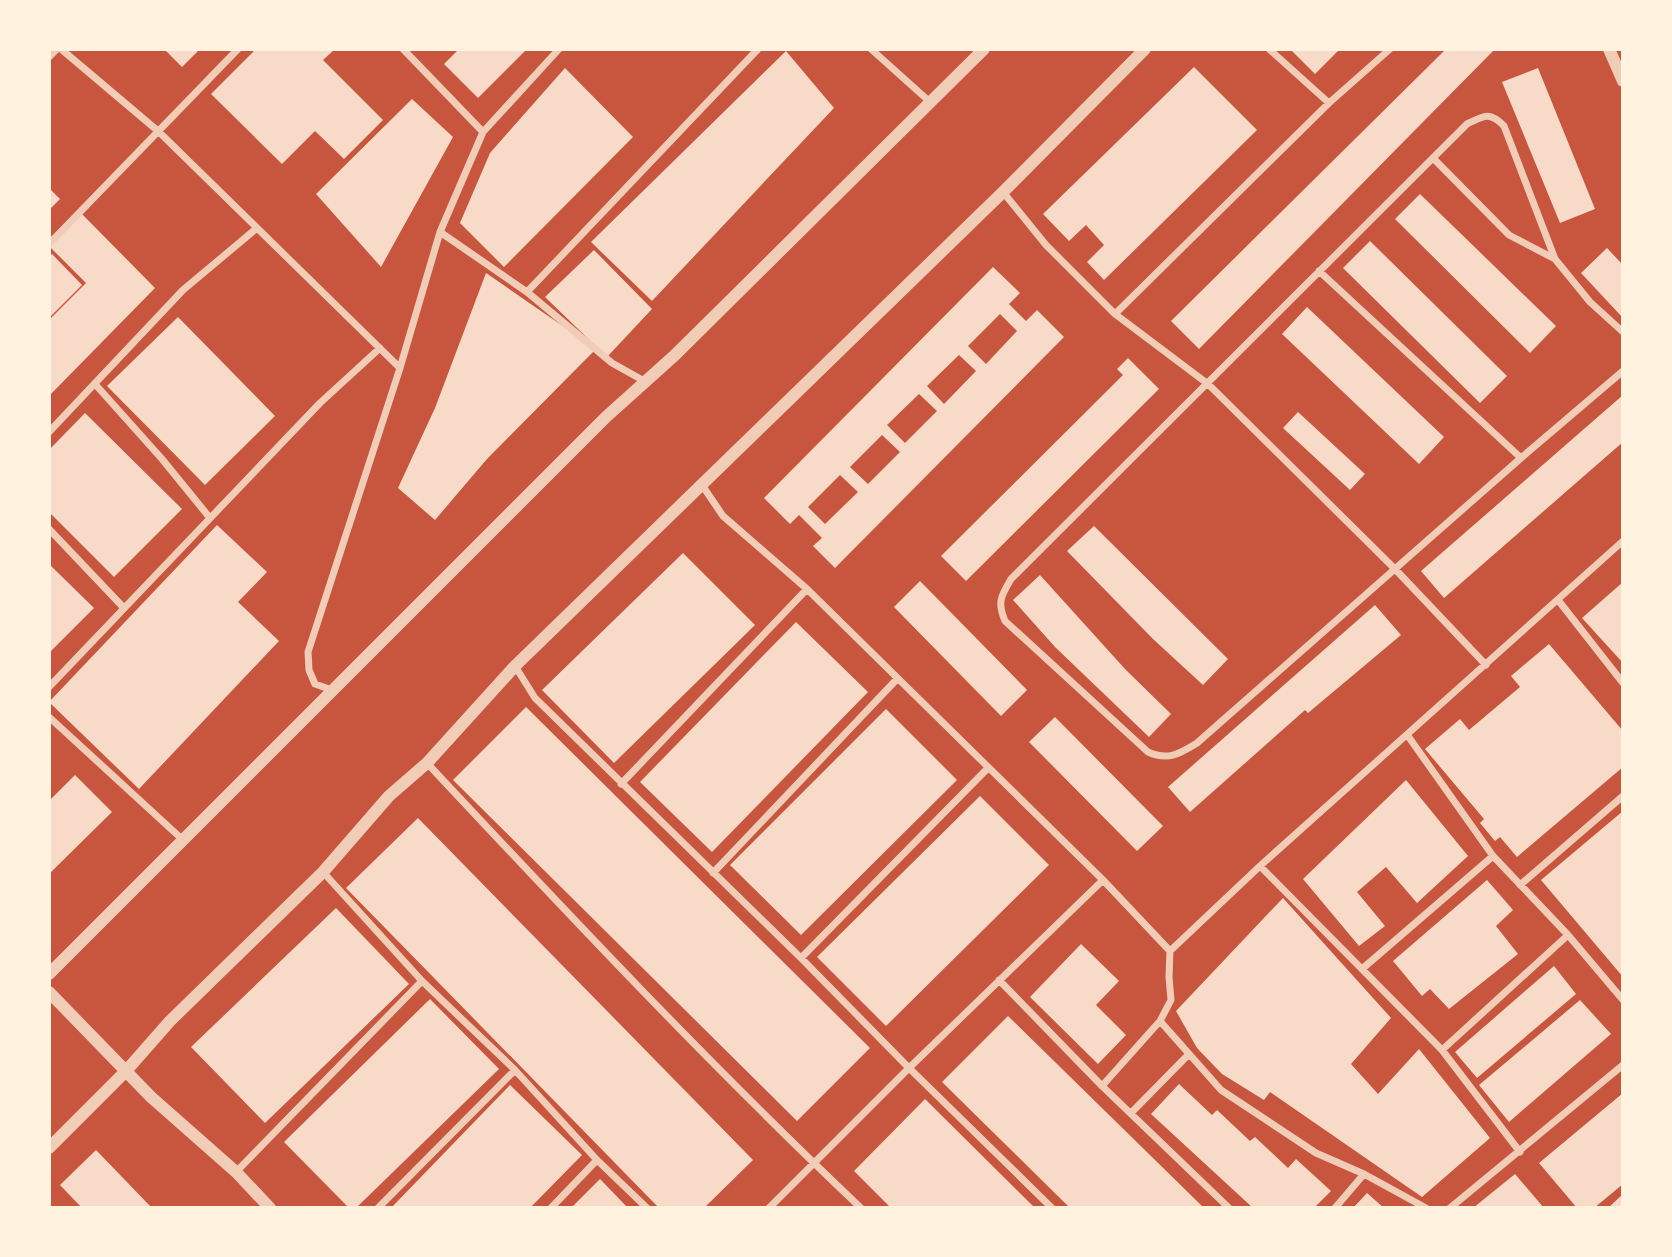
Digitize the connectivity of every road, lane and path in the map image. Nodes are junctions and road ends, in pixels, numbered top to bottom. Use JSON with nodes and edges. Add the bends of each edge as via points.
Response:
{"nodes":[{"id":1,"x":59,"y":49,"type":"edge"},
{"id":2,"x":238,"y":49,"type":"edge"},
{"id":3,"x":403,"y":49,"type":"edge"},
{"id":4,"x":559,"y":49,"type":"edge"},
{"id":5,"x":758,"y":49,"type":"edge"},
{"id":6,"x":871,"y":49,"type":"edge"},
{"id":7,"x":984,"y":49,"type":"edge"},
{"id":8,"x":1145,"y":49,"type":"edge"},
{"id":9,"x":1269,"y":49,"type":"edge"},
{"id":10,"x":1390,"y":49,"type":"edge"},
{"id":11,"x":1609,"y":49,"type":"edge"},
{"id":12,"x":49,"y":57,"type":"edge"},
{"id":13,"x":1623,"y":81,"type":"edge"},
{"id":14,"x":930,"y":102,"type":"junction"},
{"id":15,"x":1329,"y":103,"type":"junction"},
{"id":16,"x":158,"y":131,"type":"junction"},
{"id":17,"x":483,"y":132,"type":"junction"},
{"id":18,"x":1433,"y":158,"type":"junction"},
{"id":19,"x":1003,"y":192,"type":"junction"},
{"id":20,"x":257,"y":228,"type":"junction"},
{"id":21,"x":440,"y":232,"type":"junction"},
{"id":22,"x":49,"y":244,"type":"edge"},
{"id":23,"x":1555,"y":260,"type":"junction"},
{"id":24,"x":1319,"y":271,"type":"junction"},
{"id":25,"x":527,"y":292,"type":"junction"},
{"id":26,"x":1115,"y":314,"type":"junction"},
{"id":27,"x":1623,"y":332,"type":"edge"},
{"id":28,"x":380,"y":348,"type":"junction"},
{"id":29,"x":400,"y":368,"type":"junction"},
{"id":30,"x":1623,"y":371,"type":"edge"},
{"id":31,"x":646,"y":382,"type":"junction"},
{"id":32,"x":95,"y":384,"type":"junction"},
{"id":33,"x":1208,"y":384,"type":"junction"},
{"id":34,"x":49,"y":432,"type":"edge"},
{"id":35,"x":1521,"y":458,"type":"junction"},
{"id":36,"x":702,"y":485,"type":"junction"},
{"id":37,"x":210,"y":518,"type":"junction"},
{"id":38,"x":49,"y":530,"type":"edge"},
{"id":39,"x":1623,"y":541,"type":"edge"},
{"id":40,"x":1395,"y":569,"type":"junction"},
{"id":41,"x":807,"y":589,"type":"junction"},
{"id":42,"x":1558,"y":600,"type":"junction"},
{"id":43,"x":123,"y":607,"type":"junction"},
{"id":44,"x":1486,"y":664,"type":"junction"},
{"id":45,"x":515,"y":666,"type":"junction"},
{"id":46,"x":897,"y":679,"type":"junction"},
{"id":47,"x":1623,"y":683,"type":"edge"},
{"id":48,"x":49,"y":687,"type":"edge"},
{"id":49,"x":332,"y":690,"type":"junction"},
{"id":50,"x":49,"y":717,"type":"edge"},
{"id":51,"x":1408,"y":736,"type":"junction"},
{"id":52,"x":427,"y":763,"type":"junction"},
{"id":53,"x":987,"y":769,"type":"junction"},
{"id":54,"x":621,"y":784,"type":"junction"},
{"id":55,"x":1623,"y":796,"type":"edge"},
{"id":56,"x":183,"y":840,"type":"junction"},
{"id":57,"x":1493,"y":856,"type":"junction"},
{"id":58,"x":1260,"y":866,"type":"junction"},
{"id":59,"x":323,"y":872,"type":"junction"},
{"id":60,"x":713,"y":873,"type":"junction"},
{"id":61,"x":1102,"y":880,"type":"junction"},
{"id":62,"x":1520,"y":885,"type":"junction"},
{"id":63,"x":1568,"y":936,"type":"junction"},
{"id":64,"x":1170,"y":951,"type":"junction"},
{"id":65,"x":801,"y":958,"type":"junction"},
{"id":66,"x":1362,"y":969,"type":"junction"},
{"id":67,"x":49,"y":974,"type":"edge"},
{"id":68,"x":999,"y":980,"type":"junction"},
{"id":69,"x":422,"y":981,"type":"junction"},
{"id":70,"x":49,"y":992,"type":"edge"},
{"id":71,"x":1623,"y":1000,"type":"edge"},
{"id":72,"x":1160,"y":1021,"type":"junction"},
{"id":73,"x":1442,"y":1050,"type":"junction"},
{"id":74,"x":1189,"y":1054,"type":"junction"},
{"id":75,"x":1623,"y":1065,"type":"edge"},
{"id":76,"x":909,"y":1068,"type":"junction"},
{"id":77,"x":515,"y":1070,"type":"junction"},
{"id":78,"x":126,"y":1071,"type":"junction"},
{"id":79,"x":1102,"y":1086,"type":"junction"},
{"id":80,"x":1131,"y":1113,"type":"junction"},
{"id":81,"x":49,"y":1148,"type":"edge"},
{"id":82,"x":1520,"y":1152,"type":"junction"},
{"id":83,"x":597,"y":1160,"type":"junction"},
{"id":84,"x":814,"y":1164,"type":"junction"},
{"id":85,"x":236,"y":1172,"type":"junction"},
{"id":86,"x":1364,"y":1174,"type":"junction"},
{"id":87,"x":270,"y":1208,"type":"edge"},
{"id":88,"x":378,"y":1208,"type":"edge"},
{"id":89,"x":551,"y":1208,"type":"edge"},
{"id":90,"x":648,"y":1208,"type":"edge"},
{"id":91,"x":769,"y":1208,"type":"edge"},
{"id":92,"x":861,"y":1208,"type":"edge"},
{"id":93,"x":1052,"y":1208,"type":"edge"},
{"id":94,"x":1229,"y":1208,"type":"edge"},
{"id":95,"x":1335,"y":1208,"type":"edge"},
{"id":96,"x":1426,"y":1208,"type":"edge"},
{"id":97,"x":1450,"y":1208,"type":"edge"}],
"edges":[{"from":1,"to":12,"type":"street"},
{"from":1,"to":16,"type":"street"},
{"from":2,"to":16,"type":"street"},
{"from":3,"to":17,"type":"street"},
{"from":4,"to":17,"type":"street"},
{"from":5,"to":25,"type":"street"},
{"from":6,"to":14,"type":"street"},
{"from":7,"to":14,"type":"street"},
{"from":8,"to":19,"type":"street"},
{"from":9,"to":15,"type":"street"},
{"from":10,"to":15,"type":"street"},
{"from":11,"to":13,"type":"street"},
{"from":14,"to":31,"type":"street"},
{"from":15,"to":26,"type":"street"},
{"from":16,"to":20,"type":"street"},
{"from":16,"to":22,"type":"street"},
{"from":17,"to":21,"type":"street"},
{"from":18,"to":23,"type":"street","via":[[1509,235]]},
{"from":18,"to":23,"type":"street","via":[[1467,124],[1484,116],[1495,117],[1504,126],[1519,161]]},
{"from":18,"to":24,"type":"street"},
{"from":19,"to":26,"type":"street","via":[[1046,245]]},
{"from":19,"to":36,"type":"street"},
{"from":20,"to":28,"type":"street"},
{"from":20,"to":32,"type":"street","via":[[183,290]]},
{"from":21,"to":25,"type":"street"},
{"from":21,"to":29,"type":"street"},
{"from":23,"to":27,"type":"street"},
{"from":24,"to":33,"type":"street"},
{"from":24,"to":35,"type":"street"},
{"from":25,"to":31,"type":"street","via":[[612,363]]},
{"from":26,"to":33,"type":"street"},
{"from":28,"to":29,"type":"street"},
{"from":28,"to":37,"type":"street","via":[[320,403]]},
{"from":29,"to":49,"type":"street","via":[[308,652],[315,684]]},
{"from":30,"to":35,"type":"street"},
{"from":31,"to":49,"type":"street"},
{"from":32,"to":34,"type":"street"},
{"from":32,"to":37,"type":"street"},
{"from":33,"to":40,"type":"street"},
{"from":33,"to":40,"type":"street","via":[[1011,579],[999,608],[1005,621],[1148,752],[1160,757],[1176,755],[1197,743]]},
{"from":35,"to":40,"type":"street"},
{"from":36,"to":41,"type":"street","via":[[723,516]]},
{"from":36,"to":45,"type":"street"},
{"from":37,"to":43,"type":"street"},
{"from":38,"to":43,"type":"street"},
{"from":39,"to":42,"type":"street"},
{"from":40,"to":44,"type":"street"},
{"from":41,"to":46,"type":"street"},
{"from":41,"to":54,"type":"street"},
{"from":42,"to":44,"type":"street"},
{"from":42,"to":47,"type":"street"},
{"from":43,"to":48,"type":"street"},
{"from":44,"to":51,"type":"street"},
{"from":45,"to":52,"type":"street"},
{"from":45,"to":54,"type":"street","via":[[535,698]]},
{"from":46,"to":53,"type":"street"},
{"from":46,"to":60,"type":"street"},
{"from":49,"to":56,"type":"street"},
{"from":50,"to":56,"type":"street"},
{"from":51,"to":57,"type":"street"},
{"from":51,"to":58,"type":"street"},
{"from":52,"to":59,"type":"street","via":[[388,796]]},
{"from":52,"to":84,"type":"street"},
{"from":53,"to":61,"type":"street"},
{"from":53,"to":65,"type":"street"},
{"from":54,"to":60,"type":"street"},
{"from":55,"to":62,"type":"street"},
{"from":56,"to":67,"type":"street"},
{"from":57,"to":62,"type":"street"},
{"from":57,"to":66,"type":"street"},
{"from":58,"to":64,"type":"street"},
{"from":58,"to":66,"type":"street"},
{"from":59,"to":69,"type":"street"},
{"from":59,"to":78,"type":"street","via":[[170,1021]]},
{"from":60,"to":65,"type":"street"},
{"from":61,"to":64,"type":"street"},
{"from":61,"to":68,"type":"street"},
{"from":62,"to":63,"type":"street"},
{"from":63,"to":71,"type":"street"},
{"from":63,"to":73,"type":"street"},
{"from":64,"to":72,"type":"street","via":[[1171,1000]]},
{"from":65,"to":76,"type":"street"},
{"from":66,"to":73,"type":"street"},
{"from":68,"to":76,"type":"street"},
{"from":68,"to":79,"type":"street"},
{"from":69,"to":77,"type":"street"},
{"from":69,"to":85,"type":"street"},
{"from":70,"to":78,"type":"street"},
{"from":72,"to":74,"type":"street"},
{"from":72,"to":79,"type":"street"},
{"from":73,"to":82,"type":"street"},
{"from":74,"to":80,"type":"street"},
{"from":74,"to":86,"type":"street","via":[[1221,1090],[1316,1153]]},
{"from":75,"to":82,"type":"street"},
{"from":76,"to":84,"type":"street"},
{"from":76,"to":93,"type":"street"},
{"from":77,"to":83,"type":"street"},
{"from":77,"to":88,"type":"street"},
{"from":78,"to":81,"type":"street"},
{"from":78,"to":85,"type":"street"},
{"from":79,"to":80,"type":"street"},
{"from":80,"to":94,"type":"street"},
{"from":82,"to":97,"type":"street"},
{"from":83,"to":89,"type":"street"},
{"from":83,"to":90,"type":"street"},
{"from":84,"to":91,"type":"street"},
{"from":84,"to":92,"type":"street"},
{"from":85,"to":87,"type":"street"},
{"from":86,"to":95,"type":"street"},
{"from":86,"to":96,"type":"street"}]}
